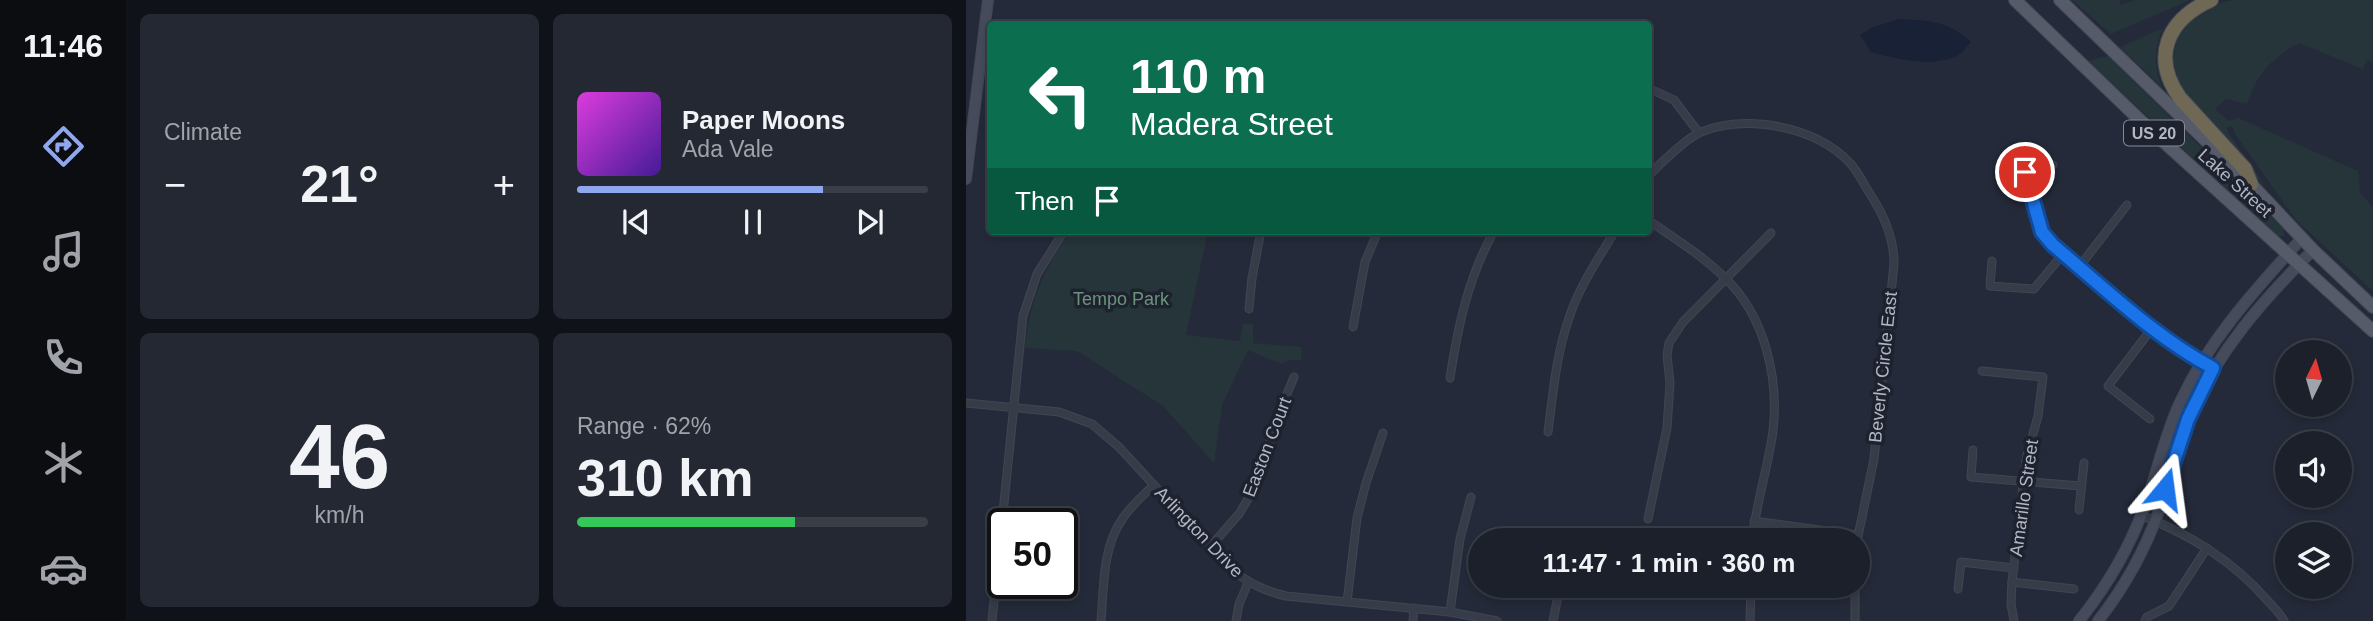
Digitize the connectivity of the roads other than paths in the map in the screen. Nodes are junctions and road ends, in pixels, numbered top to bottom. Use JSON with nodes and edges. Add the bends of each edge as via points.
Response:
{"nodes":[{"id":1,"x":988,"y":0,"type":"edge"},
{"id":2,"x":2211,"y":0,"type":"edge"},
{"id":3,"x":2061,"y":1,"type":"edge"},
{"id":4,"x":2019,"y":4,"type":"edge"},
{"id":5,"x":1652,"y":90,"type":"edge"},
{"id":6,"x":1699,"y":133,"type":"junction"},
{"id":7,"x":2053,"y":165,"type":"dead end"},
{"id":8,"x":1652,"y":172,"type":"edge"},
{"id":9,"x":2025,"y":172,"type":"junction"},
{"id":10,"x":2000,"y":178,"type":"dead end"},
{"id":11,"x":966,"y":179,"type":"edge"},
{"id":12,"x":2251,"y":184,"type":"junction"},
{"id":13,"x":2127,"y":205,"type":"dead end"},
{"id":14,"x":1652,"y":223,"type":"edge"},
{"id":15,"x":1772,"y":233,"type":"dead end"},
{"id":16,"x":1061,"y":235,"type":"edge"},
{"id":17,"x":1260,"y":235,"type":"edge"},
{"id":18,"x":1376,"y":235,"type":"edge"},
{"id":19,"x":1492,"y":235,"type":"edge"},
{"id":20,"x":1613,"y":235,"type":"edge"},
{"id":21,"x":2302,"y":238,"type":"junction"},
{"id":22,"x":2313,"y":250,"type":"junction"},
{"id":23,"x":2063,"y":254,"type":"junction"},
{"id":24,"x":2287,"y":255,"type":"junction"},
{"id":25,"x":1992,"y":261,"type":"dead end"},
{"id":26,"x":2298,"y":265,"type":"junction"},
{"id":27,"x":2079,"y":267,"type":"junction"},
{"id":28,"x":1726,"y":278,"type":"junction"},
{"id":29,"x":2373,"y":307,"type":"edge"},
{"id":30,"x":1249,"y":309,"type":"dead end"},
{"id":31,"x":1353,"y":327,"type":"dead end"},
{"id":32,"x":2152,"y":327,"type":"junction"},
{"id":33,"x":2373,"y":331,"type":"edge"},
{"id":34,"x":2201,"y":362,"type":"junction"},
{"id":35,"x":2213,"y":368,"type":"junction"},
{"id":36,"x":1982,"y":371,"type":"dead end"},
{"id":37,"x":1294,"y":377,"type":"dead end"},
{"id":38,"x":1450,"y":378,"type":"dead end"},
{"id":39,"x":966,"y":403,"type":"edge"},
{"id":40,"x":1013,"y":408,"type":"junction"},
{"id":41,"x":2150,"y":419,"type":"dead end"},
{"id":42,"x":1548,"y":432,"type":"dead end"},
{"id":43,"x":1383,"y":433,"type":"dead end"},
{"id":44,"x":1973,"y":450,"type":"dead end"},
{"id":45,"x":2084,"y":463,"type":"dead end"},
{"id":46,"x":2023,"y":482,"type":"junction"},
{"id":47,"x":1154,"y":485,"type":"junction"},
{"id":48,"x":2081,"y":486,"type":"junction"},
{"id":49,"x":1471,"y":497,"type":"dead end"},
{"id":50,"x":2079,"y":510,"type":"dead end"},
{"id":51,"x":2141,"y":516,"type":"junction"},
{"id":52,"x":1648,"y":519,"type":"dead end"},
{"id":53,"x":1755,"y":521,"type":"junction"},
{"id":54,"x":2155,"y":521,"type":"junction"},
{"id":55,"x":1754,"y":528,"type":"edge"},
{"id":56,"x":1797,"y":528,"type":"edge"},
{"id":57,"x":1859,"y":528,"type":"edge"},
{"id":58,"x":1210,"y":547,"type":"junction"},
{"id":59,"x":2207,"y":548,"type":"junction"},
{"id":60,"x":2014,"y":568,"type":"junction"},
{"id":61,"x":2012,"y":582,"type":"junction"},
{"id":62,"x":1248,"y":583,"type":"junction"},
{"id":63,"x":1958,"y":589,"type":"dead end"},
{"id":64,"x":2074,"y":589,"type":"dead end"},
{"id":65,"x":1558,"y":598,"type":"edge"},
{"id":66,"x":1751,"y":598,"type":"edge"},
{"id":67,"x":1855,"y":598,"type":"edge"},
{"id":68,"x":1347,"y":602,"type":"junction"},
{"id":69,"x":1414,"y":608,"type":"junction"},
{"id":70,"x":1450,"y":612,"type":"junction"},
{"id":71,"x":2012,"y":620,"type":"edge"},
{"id":72,"x":2284,"y":620,"type":"edge"},
{"id":73,"x":992,"y":621,"type":"edge"},
{"id":74,"x":1101,"y":621,"type":"edge"},
{"id":75,"x":1236,"y":621,"type":"edge"},
{"id":76,"x":1413,"y":621,"type":"edge"},
{"id":77,"x":1497,"y":621,"type":"edge"},
{"id":78,"x":1553,"y":621,"type":"edge"},
{"id":79,"x":1750,"y":621,"type":"edge"},
{"id":80,"x":1855,"y":621,"type":"edge"},
{"id":81,"x":2079,"y":621,"type":"edge"},
{"id":82,"x":2098,"y":621,"type":"edge"},
{"id":83,"x":2145,"y":621,"type":"edge"}],
"edges":[{"from":1,"to":11,"type":"main road"},
{"from":2,"to":12,"type":"highway","via":[[2189,12],[2171,33],[2167,74],[2180,98],[2245,169]]},
{"from":3,"to":12,"type":"main road","name":"Lake Street","number":"US 20"},
{"from":4,"to":24,"type":"main road","name":"Lake Street","number":"US 20"},
{"from":5,"to":6,"type":"street","via":[[1674,100]]},
{"from":6,"to":8,"type":"street"},
{"from":6,"to":57,"type":"street","name":"Beverly Circle East","via":[[1738,123],[1760,123],[1831,148],[1849,162],[1889,233],[1894,264],[1874,459]]},
{"from":7,"to":9,"type":"street"},
{"from":9,"to":10,"type":"street"},
{"from":9,"to":23,"type":"street","via":[[2042,232]]},
{"from":12,"to":21,"type":"main road","name":"Lake Street","number":"US 20"},
{"from":13,"to":27,"type":"street"},
{"from":14,"to":28,"type":"street"},
{"from":15,"to":28,"type":"street"},
{"from":16,"to":40,"type":"street","via":[[1028,295]]},
{"from":17,"to":30,"type":"street"},
{"from":18,"to":31,"type":"street","via":[[1365,262]]},
{"from":19,"to":38,"type":"street","via":[[1465,299]]},
{"from":20,"to":42,"type":"street","via":[[1569,317]]},
{"from":21,"to":22,"type":"main road","name":"Lake Street","number":"US 20"},
{"from":21,"to":24,"type":"main road"},
{"from":22,"to":26,"type":"main road"},
{"from":22,"to":29,"type":"main road","name":"Lake Street","number":"US 20"},
{"from":23,"to":25,"type":"street","via":[[2034,289],[1990,286]]},
{"from":23,"to":27,"type":"street"},
{"from":24,"to":26,"type":"main road","name":"Lake Street","number":"US 20"},
{"from":24,"to":34,"type":"main road","via":[[2232,316]]},
{"from":26,"to":33,"type":"main road","name":"Lake Street","number":"US 20"},
{"from":26,"to":35,"type":"main road","via":[[2241,328]]},
{"from":27,"to":32,"type":"street"},
{"from":28,"to":52,"type":"street","via":[[1669,343],[1667,428]]},
{"from":28,"to":53,"type":"street","via":[[1758,326],[1772,370],[1773,432]]},
{"from":32,"to":34,"type":"street"},
{"from":32,"to":41,"type":"street","via":[[2108,386]]},
{"from":34,"to":35,"type":"street"},
{"from":34,"to":51,"type":"main road","via":[[2170,426]]},
{"from":35,"to":54,"type":"main road","via":[[2185,428]]},
{"from":36,"to":46,"type":"street","name":"Amarillo Street","via":[[2043,377]]},
{"from":37,"to":58,"type":"street","name":"Easton Court","via":[[1254,489]]},
{"from":39,"to":40,"type":"street","name":"Arlington Drive"},
{"from":40,"to":47,"type":"street","name":"Arlington Drive","via":[[1059,412],[1092,424]]},
{"from":40,"to":73,"type":"street"},
{"from":43,"to":68,"type":"street","via":[[1357,518]]},
{"from":44,"to":46,"type":"street","via":[[1971,477]]},
{"from":45,"to":48,"type":"street"},
{"from":46,"to":48,"type":"street"},
{"from":46,"to":60,"type":"street","name":"Amarillo Street"},
{"from":47,"to":58,"type":"street","name":"Arlington Drive"},
{"from":47,"to":74,"type":"street","via":[[1127,512],[1112,538]]},
{"from":48,"to":50,"type":"street"},
{"from":49,"to":70,"type":"street"},
{"from":51,"to":54,"type":"street"},
{"from":51,"to":81,"type":"main road","via":[[2114,570]]},
{"from":53,"to":55,"type":"street"},
{"from":53,"to":56,"type":"street"},
{"from":54,"to":59,"type":"street"},
{"from":54,"to":82,"type":"main road","via":[[2132,569]]},
{"from":58,"to":62,"type":"street","name":"Arlington Drive"},
{"from":59,"to":72,"type":"street","via":[[2240,572]]},
{"from":59,"to":83,"type":"street","via":[[2169,606]]},
{"from":60,"to":61,"type":"street","name":"Amarillo Street"},
{"from":60,"to":63,"type":"street","via":[[1961,562]]},
{"from":61,"to":64,"type":"street"},
{"from":61,"to":71,"type":"street","name":"Amarillo Street"},
{"from":62,"to":68,"type":"street","name":"Arlington Drive","via":[[1286,596]]},
{"from":62,"to":75,"type":"street"},
{"from":65,"to":78,"type":"street"},
{"from":66,"to":79,"type":"street"},
{"from":67,"to":80,"type":"street"},
{"from":68,"to":69,"type":"street","name":"Arlington Drive"},
{"from":69,"to":70,"type":"street","name":"Arlington Drive"},
{"from":69,"to":76,"type":"street"},
{"from":70,"to":77,"type":"street","name":"Arlington Drive"}]}
